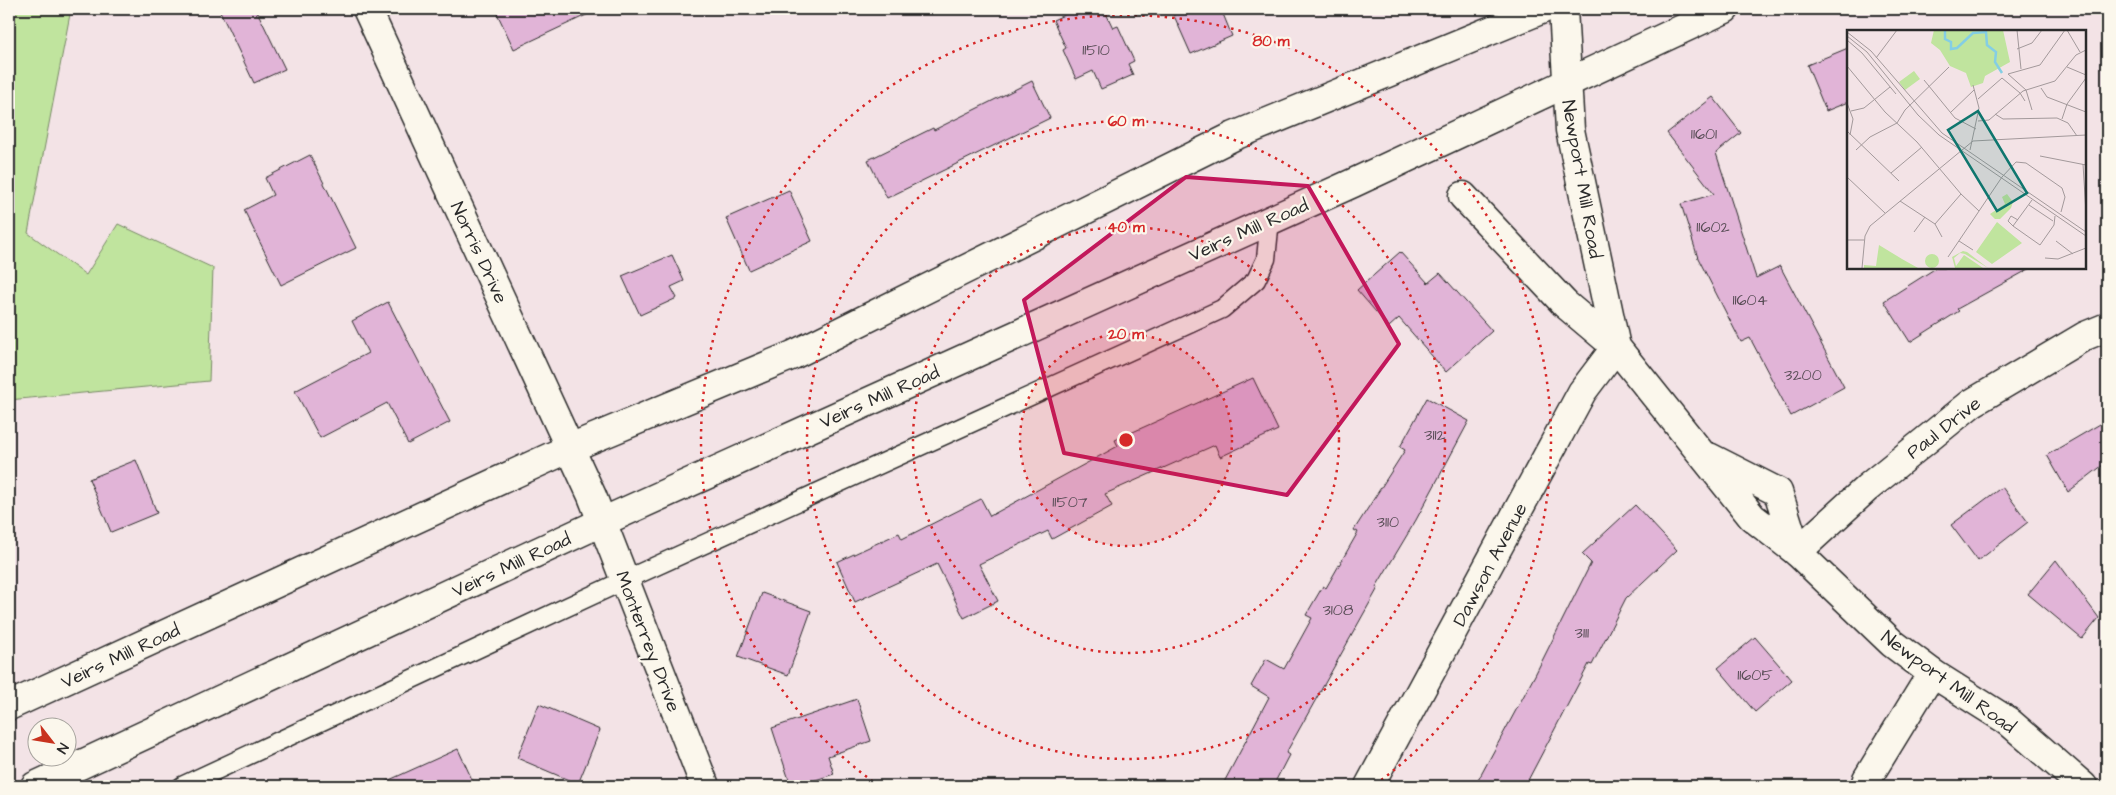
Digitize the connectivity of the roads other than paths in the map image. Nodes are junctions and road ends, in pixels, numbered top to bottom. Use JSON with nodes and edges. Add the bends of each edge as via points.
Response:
{"nodes":[{"id":1,"x":368,"y":9,"type":"edge"},
{"id":2,"x":1543,"y":9,"type":"edge"},
{"id":3,"x":1562,"y":9,"type":"edge"},
{"id":4,"x":1725,"y":9,"type":"edge"},
{"id":5,"x":1566,"y":82,"type":"junction"},
{"id":6,"x":1463,"y":196,"type":"dead end"},
{"id":7,"x":1270,"y":220,"type":"junction"},
{"id":8,"x":2107,"y":327,"type":"edge"},
{"id":9,"x":1616,"y":347,"type":"junction"},
{"id":10,"x":570,"y":448,"type":"junction"},
{"id":11,"x":592,"y":496,"type":"joint"},
{"id":12,"x":602,"y":522,"type":"junction"},
{"id":13,"x":1797,"y":552,"type":"junction"},
{"id":14,"x":625,"y":580,"type":"junction"},
{"id":15,"x":1932,"y":673,"type":"junction"},
{"id":16,"x":9,"y":706,"type":"edge"},
{"id":17,"x":35,"y":786,"type":"edge"},
{"id":18,"x":182,"y":786,"type":"edge"},
{"id":19,"x":705,"y":786,"type":"edge"},
{"id":20,"x":1369,"y":786,"type":"edge"},
{"id":21,"x":1865,"y":786,"type":"edge"},
{"id":22,"x":2083,"y":786,"type":"edge"}],
"edges":[{"from":1,"to":10,"type":"main road","name":"Norris Drive"},
{"from":2,"to":10,"type":"main road","name":"Veirs Mill Road","via":[[1234,136],[793,355]]},
{"from":3,"to":5,"type":"main road","name":"Newport Mill Road"},
{"from":4,"to":5,"type":"main road","name":"Veirs Mill Road"},
{"from":5,"to":7,"type":"main road","name":"Veirs Mill Road","via":[[1452,138]]},
{"from":5,"to":9,"type":"main road","name":"Newport Mill Road","via":[[1570,130]]},
{"from":6,"to":9,"type":"main road","name":"Newport Mill Road","via":[[1565,304]]},
{"from":7,"to":12,"type":"main road","name":"Veirs Mill Road"},
{"from":7,"to":14,"type":"lane","via":[[1266,259],[1256,280],[1222,309]]},
{"from":8,"to":13,"type":"main road","name":"Paul Drive","via":[[2085,336],[1972,403],[1867,488]]},
{"from":9,"to":13,"type":"main road","name":"Newport Mill Road","via":[[1752,517]]},
{"from":9,"to":20,"type":"main road","name":"Dawson Avenue","via":[[1582,392]]},
{"from":10,"to":11,"type":"main road","name":"Norris Drive"},
{"from":10,"to":16,"type":"main road","name":"Veirs Mill Road"},
{"from":11,"to":12,"type":"main road","name":"Monterrey Drive"},
{"from":12,"to":14,"type":"main road","name":"Monterrey Drive"},
{"from":12,"to":17,"type":"main road","name":"Veirs Mill Road"},
{"from":13,"to":15,"type":"main road","name":"Newport Mill Road","via":[[1892,643]]},
{"from":14,"to":18,"type":"lane"},
{"from":14,"to":19,"type":"main road","name":"Monterrey Drive"},
{"from":15,"to":21,"type":"main road"},
{"from":15,"to":22,"type":"main road","name":"Newport Mill Road","via":[[2008,722]]}]}
